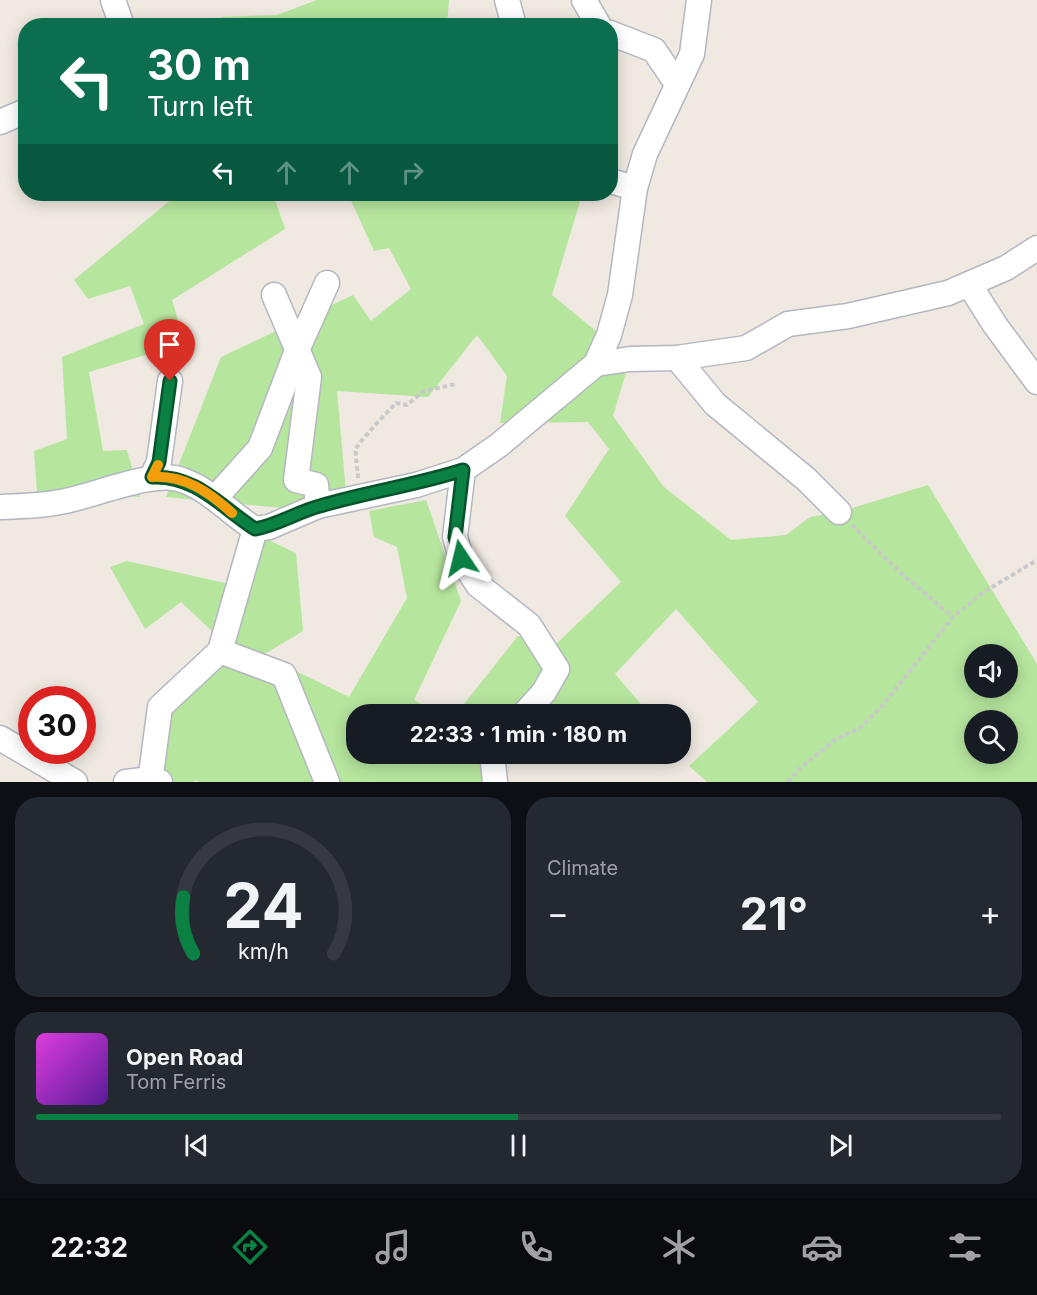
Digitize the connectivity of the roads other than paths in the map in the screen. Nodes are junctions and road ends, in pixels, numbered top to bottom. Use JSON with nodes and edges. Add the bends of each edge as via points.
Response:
{"nodes":[{"id":1,"x":113,"y":0,"type":"edge"},
{"id":2,"x":507,"y":0,"type":"edge"},
{"id":3,"x":584,"y":0,"type":"edge"},
{"id":4,"x":699,"y":0,"type":"edge"},
{"id":5,"x":119,"y":18,"type":"edge"},
{"id":6,"x":512,"y":18,"type":"edge"},
{"id":7,"x":594,"y":18,"type":"edge"},
{"id":8,"x":618,"y":36,"type":"edge"},
{"id":9,"x":677,"y":84,"type":"junction"},
{"id":10,"x":18,"y":114,"type":"edge"},
{"id":11,"x":0,"y":122,"type":"edge"},
{"id":12,"x":618,"y":183,"type":"edge"},
{"id":13,"x":635,"y":188,"type":"junction"},
{"id":14,"x":1037,"y":248,"type":"edge"},
{"id":15,"x":327,"y":284,"type":"dead end"},
{"id":16,"x":969,"y":284,"type":"junction"},
{"id":17,"x":273,"y":296,"type":"dead end"},
{"id":18,"x":298,"y":348,"type":"junction"},
{"id":19,"x":677,"y":358,"type":"junction"},
{"id":20,"x":596,"y":364,"type":"junction"},
{"id":21,"x":170,"y":381,"type":"dead end"},
{"id":22,"x":1037,"y":382,"type":"edge"},
{"id":23,"x":463,"y":470,"type":"junction"},
{"id":24,"x":152,"y":477,"type":"junction"},
{"id":25,"x":216,"y":497,"type":"junction"},
{"id":26,"x":318,"y":506,"type":"junction"},
{"id":27,"x":0,"y":507,"type":"edge"},
{"id":28,"x":839,"y":512,"type":"road end"},
{"id":29,"x":255,"y":529,"type":"junction"},
{"id":30,"x":220,"y":651,"type":"junction"},
{"id":31,"x":533,"y":704,"type":"edge"},
{"id":32,"x":0,"y":738,"type":"edge"},
{"id":33,"x":493,"y":764,"type":"edge"},
{"id":34,"x":153,"y":781,"type":"edge"},
{"id":35,"x":75,"y":782,"type":"edge"},
{"id":36,"x":126,"y":782,"type":"edge"},
{"id":37,"x":327,"y":782,"type":"edge"},
{"id":38,"x":495,"y":782,"type":"edge"}],
"edges":[{"from":1,"to":5,"type":"street"},
{"from":2,"to":6,"type":"street"},
{"from":3,"to":7,"type":"street"},
{"from":4,"to":9,"type":"street","via":[[692,54]]},
{"from":8,"to":9,"type":"street","via":[[654,50]]},
{"from":9,"to":13,"type":"street","via":[[645,154]]},
{"from":10,"to":11,"type":"street"},
{"from":12,"to":13,"type":"street"},
{"from":13,"to":20,"type":"street","via":[[620,295]]},
{"from":14,"to":16,"type":"street","via":[[1006,268]]},
{"from":15,"to":18,"type":"street"},
{"from":16,"to":19,"type":"street","via":[[948,293],[848,316],[788,324],[746,348]]},
{"from":16,"to":22,"type":"street"},
{"from":17,"to":18,"type":"street"},
{"from":18,"to":25,"type":"street","via":[[260,448]]},
{"from":18,"to":26,"type":"street","via":[[309,377],[296,480],[316,484]]},
{"from":19,"to":20,"type":"street"},
{"from":19,"to":28,"type":"street","via":[[715,404],[806,479]]},
{"from":20,"to":23,"type":"street"},
{"from":21,"to":24,"type":"street","via":[[159,462]]},
{"from":23,"to":26,"type":"street","via":[[416,485]]},
{"from":23,"to":31,"type":"street","via":[[455,537],[461,558],[478,585],[529,626],[557,669]]},
{"from":24,"to":25,"type":"street","via":[[182,479]]},
{"from":24,"to":27,"type":"street","via":[[60,502]]},
{"from":25,"to":29,"type":"street"},
{"from":26,"to":29,"type":"street"},
{"from":29,"to":30,"type":"street"},
{"from":30,"to":34,"type":"street","via":[[160,707]]},
{"from":30,"to":37,"type":"street","via":[[284,675]]},
{"from":32,"to":35,"type":"street"},
{"from":33,"to":38,"type":"street"},
{"from":34,"to":36,"type":"street"}]}
